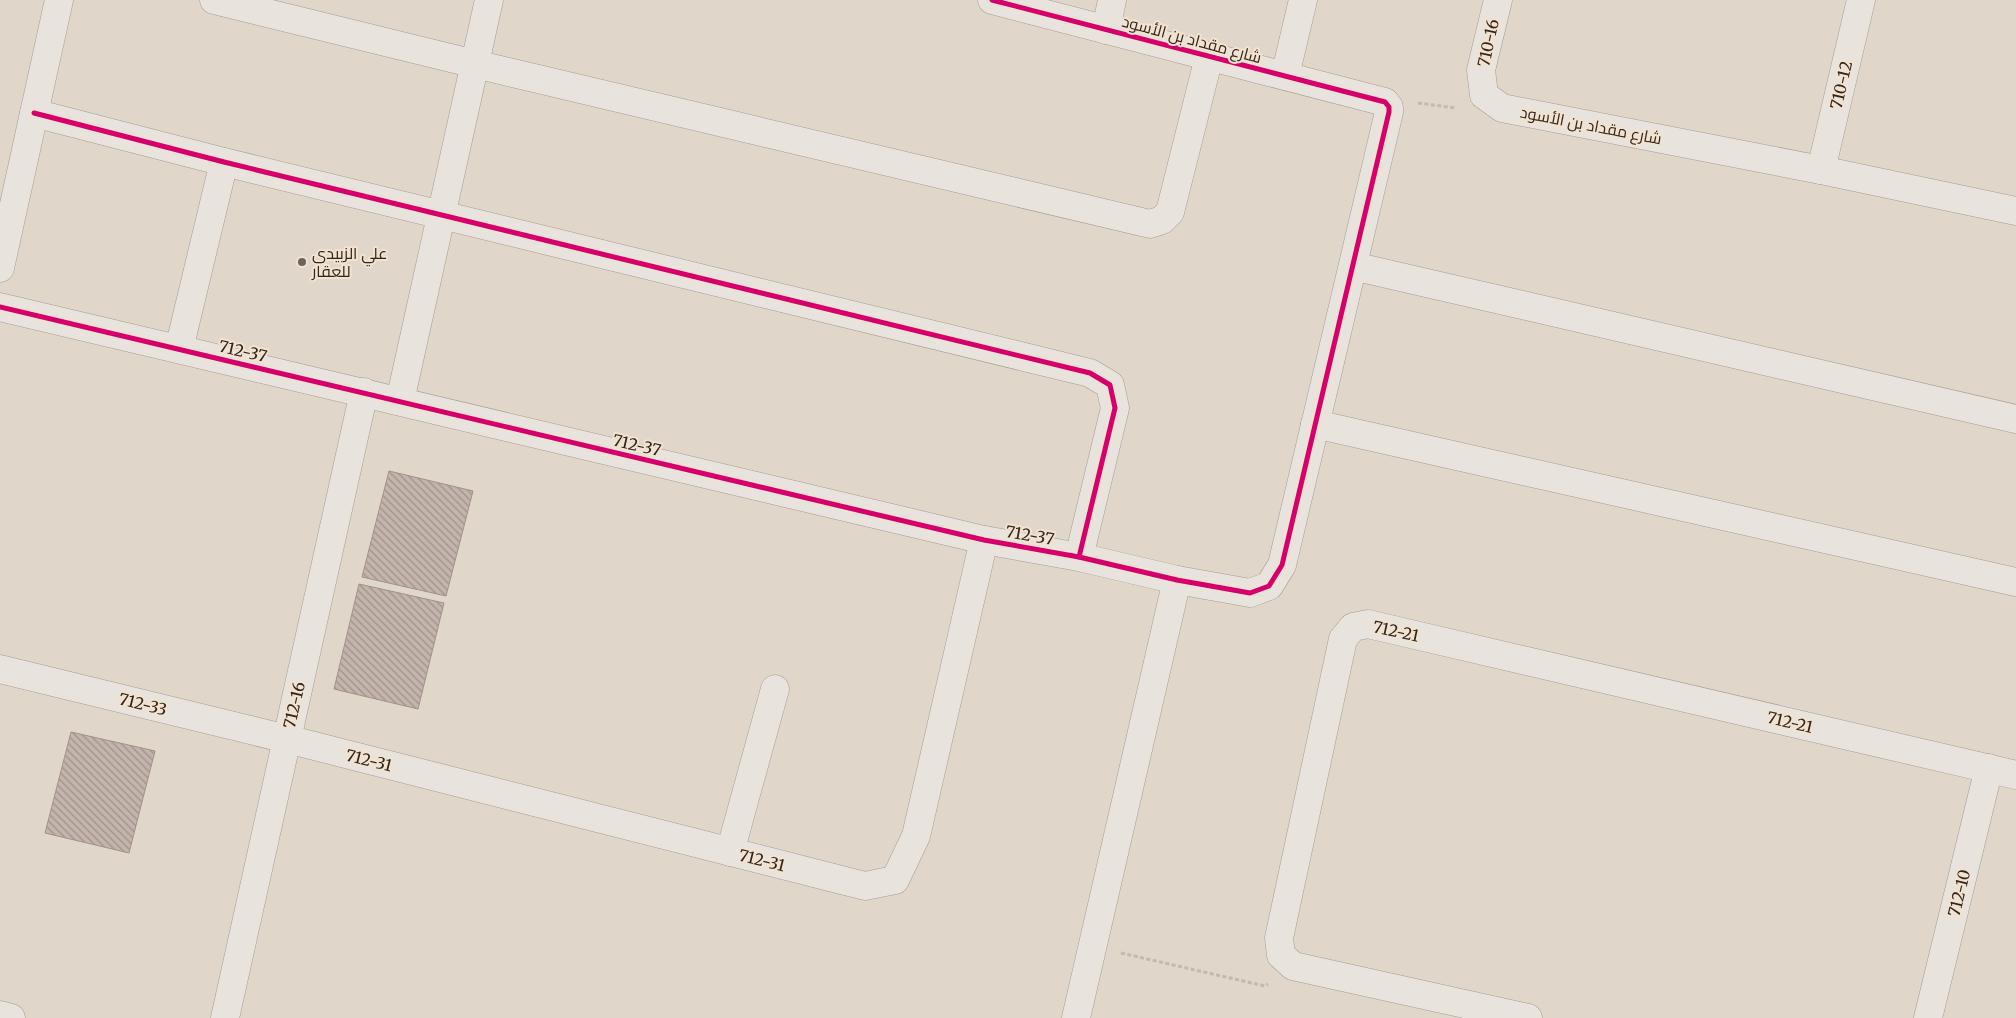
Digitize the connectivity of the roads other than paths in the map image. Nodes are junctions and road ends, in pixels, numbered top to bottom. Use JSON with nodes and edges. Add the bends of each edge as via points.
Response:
{"nodes":[{"id":1,"x":59,"y":0,"type":"edge"},
{"id":2,"x":214,"y":0,"type":"edge"},
{"id":3,"x":490,"y":0,"type":"edge"},
{"id":4,"x":992,"y":0,"type":"edge"},
{"id":5,"x":1112,"y":0,"type":"edge"},
{"id":6,"x":1302,"y":0,"type":"edge"},
{"id":7,"x":1498,"y":0,"type":"edge"},
{"id":8,"x":1862,"y":0,"type":"edge"},
{"id":9,"x":1106,"y":30,"type":"junction"},
{"id":10,"x":1209,"y":57,"type":"junction"},
{"id":11,"x":474,"y":64,"type":"junction"},
{"id":12,"x":1285,"y":76,"type":"junction"},
{"id":13,"x":1502,"y":108,"type":"joint"},
{"id":14,"x":34,"y":113,"type":"junction"},
{"id":15,"x":224,"y":162,"type":"junction"},
{"id":16,"x":1821,"y":170,"type":"junction"},
{"id":17,"x":2016,"y":211,"type":"edge"},
{"id":18,"x":441,"y":214,"type":"junction"},
{"id":19,"x":1353,"y":266,"type":"junction"},
{"id":20,"x":0,"y":268,"type":"edge"},
{"id":21,"x":0,"y":307,"type":"edge"},
{"id":22,"x":179,"y":348,"type":"junction"},
{"id":23,"x":364,"y":392,"type":"junction"},
{"id":24,"x":400,"y":401,"type":"junction"},
{"id":25,"x":2016,"y":418,"type":"edge"},
{"id":26,"x":1316,"y":424,"type":"junction"},
{"id":27,"x":984,"y":540,"type":"junction"},
{"id":28,"x":1079,"y":557,"type":"junction"},
{"id":29,"x":1178,"y":580,"type":"junction"},
{"id":30,"x":2016,"y":582,"type":"edge"},
{"id":31,"x":0,"y":669,"type":"edge"},
{"id":32,"x":775,"y":689,"type":"dead end"},
{"id":33,"x":287,"y":739,"type":"junction"},
{"id":34,"x":1989,"y":768,"type":"junction"},
{"id":35,"x":2016,"y":774,"type":"edge"},
{"id":36,"x":730,"y":852,"type":"junction"},
{"id":37,"x":0,"y":1016,"type":"edge"},
{"id":38,"x":11,"y":1018,"type":"edge"},
{"id":39,"x":225,"y":1018,"type":"edge"},
{"id":40,"x":1076,"y":1018,"type":"edge"},
{"id":41,"x":1528,"y":1018,"type":"edge"},
{"id":42,"x":1928,"y":1018,"type":"edge"}],
"edges":[{"from":1,"to":14,"type":"street"},
{"from":2,"to":11,"type":"street"},
{"from":3,"to":11,"type":"street"},
{"from":4,"to":9,"type":"street","name":"شارع مقداد بن الأسود"},
{"from":5,"to":9,"type":"street"},
{"from":6,"to":12,"type":"street"},
{"from":7,"to":13,"type":"street","name":"710-16","via":[[1481,70],[1484,95]]},
{"from":8,"to":16,"type":"street","name":"710-12"},
{"from":9,"to":10,"type":"street","name":"شارع مقداد بن الأسود"},
{"from":10,"to":11,"type":"street","via":[[1170,212],[1162,220],[1150,224]]},
{"from":10,"to":12,"type":"street","name":"شارع مقداد بن الأسود"},
{"from":11,"to":18,"type":"street"},
{"from":12,"to":19,"type":"street","name":"شارع مقداد بن الأسود","via":[[1385,102],[1389,107]]},
{"from":13,"to":16,"type":"street","name":"شارع مقداد بن الأسود"},
{"from":14,"to":15,"type":"street"},
{"from":14,"to":20,"type":"street"},
{"from":15,"to":18,"type":"street"},
{"from":15,"to":22,"type":"street"},
{"from":16,"to":17,"type":"street","name":"شارع مقداد بن الأسود"},
{"from":18,"to":24,"type":"street"},
{"from":18,"to":28,"type":"street","via":[[1090,373],[1110,385],[1115,408]]},
{"from":19,"to":25,"type":"street"},
{"from":19,"to":26,"type":"street"},
{"from":21,"to":22,"type":"street","name":"712-37"},
{"from":22,"to":23,"type":"street","name":"712-37"},
{"from":23,"to":24,"type":"street","name":"712-37"},
{"from":23,"to":33,"type":"street","name":"712-16"},
{"from":24,"to":27,"type":"street","name":"712-37"},
{"from":26,"to":29,"type":"street","name":"712-37","via":[[1282,565],[1269,586],[1250,593]]},
{"from":26,"to":30,"type":"street"},
{"from":27,"to":28,"type":"street","name":"712-37"},
{"from":27,"to":36,"type":"street","name":"712-31","via":[[916,836],[895,880],[864,886]]},
{"from":28,"to":29,"type":"street","name":"712-37"},
{"from":29,"to":40,"type":"street"},
{"from":31,"to":33,"type":"street","name":"712-33"},
{"from":32,"to":36,"type":"street"},
{"from":33,"to":36,"type":"street","name":"712-31"},
{"from":33,"to":39,"type":"street","name":"712-16"},
{"from":34,"to":35,"type":"street","name":"712-21"},
{"from":34,"to":41,"type":"street","name":"712-21","via":[[1368,624],[1352,627],[1343,639],[1280,938],[1281,955],[1293,966]]},
{"from":34,"to":42,"type":"street","name":"712-10"},
{"from":37,"to":38,"type":"street"}]}
